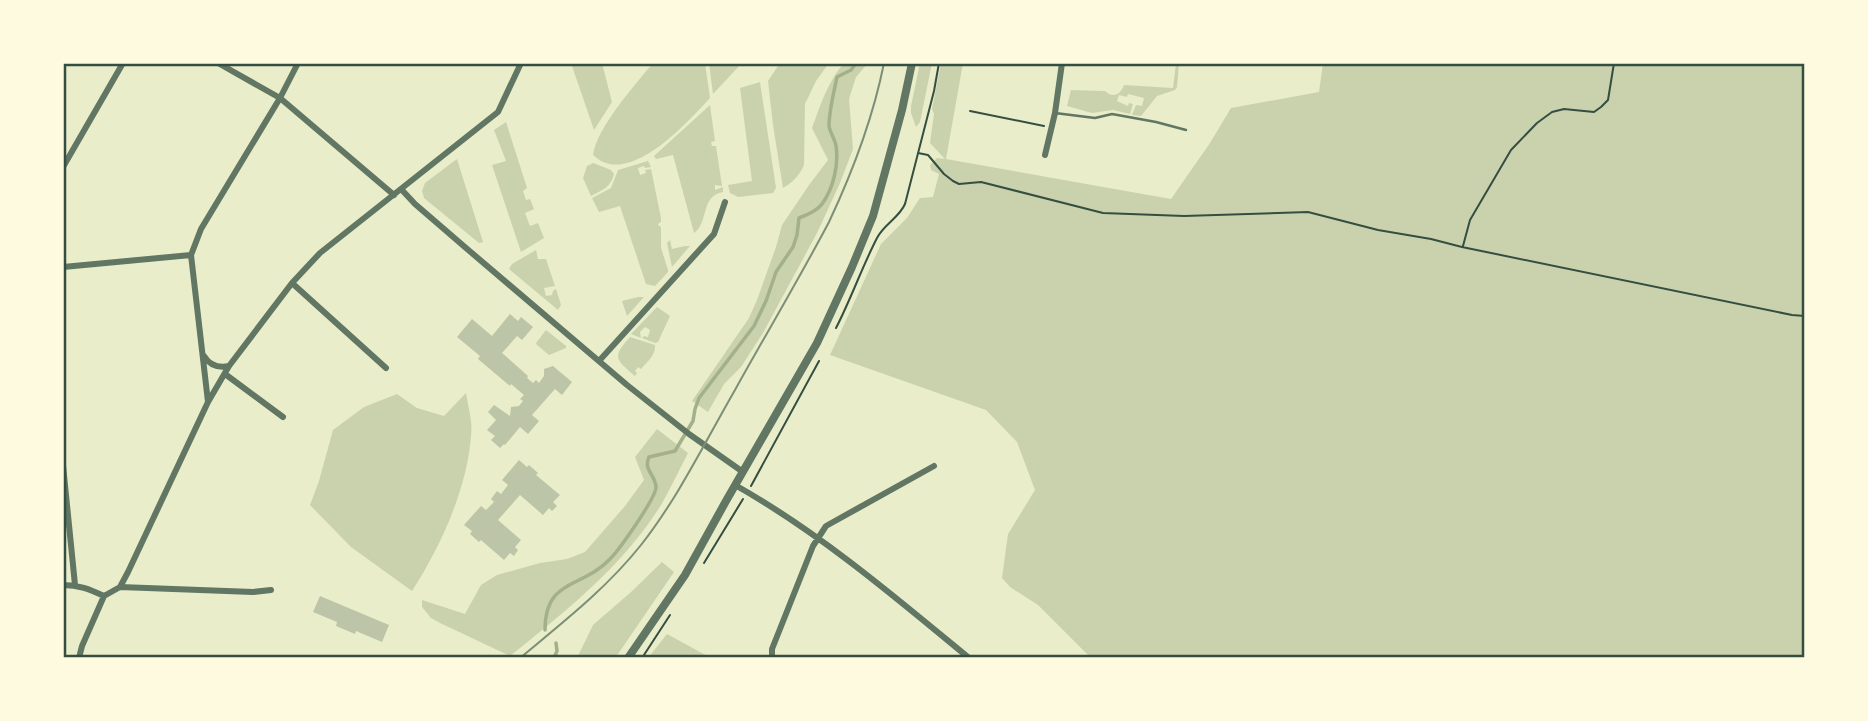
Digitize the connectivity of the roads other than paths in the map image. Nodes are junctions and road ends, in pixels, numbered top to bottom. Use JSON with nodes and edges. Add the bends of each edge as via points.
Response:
{"nodes":[{"id":1,"x":123,"y":63,"type":"edge"},
{"id":2,"x":218,"y":63,"type":"edge"},
{"id":3,"x":298,"y":63,"type":"edge"},
{"id":4,"x":521,"y":63,"type":"edge"},
{"id":5,"x":912,"y":63,"type":"edge"},
{"id":6,"x":1062,"y":63,"type":"edge"},
{"id":7,"x":280,"y":98,"type":"junction"},
{"id":8,"x":1055,"y":113,"type":"junction"},
{"id":9,"x":1186,"y":130,"type":"dead end"},
{"id":10,"x":1045,"y":155,"type":"dead end"},
{"id":11,"x":63,"y":167,"type":"edge"},
{"id":12,"x":401,"y":189,"type":"junction"},
{"id":13,"x":394,"y":195,"type":"junction"},
{"id":14,"x":725,"y":202,"type":"dead end"},
{"id":15,"x":191,"y":255,"type":"junction"},
{"id":16,"x":63,"y":267,"type":"edge"},
{"id":17,"x":292,"y":283,"type":"junction"},
{"id":18,"x":202,"y":353,"type":"junction"},
{"id":19,"x":599,"y":361,"type":"junction"},
{"id":20,"x":229,"y":366,"type":"junction"},
{"id":21,"x":386,"y":368,"type":"dead end"},
{"id":22,"x":225,"y":374,"type":"junction"},
{"id":23,"x":208,"y":402,"type":"junction"},
{"id":24,"x":283,"y":417,"type":"dead end"},
{"id":25,"x":63,"y":464,"type":"edge"},
{"id":26,"x":934,"y":466,"type":"dead end"},
{"id":27,"x":743,"y":472,"type":"junction"},
{"id":28,"x":735,"y":485,"type":"junction"},
{"id":29,"x":819,"y":537,"type":"junction"},
{"id":30,"x":63,"y":585,"type":"edge"},
{"id":31,"x":75,"y":585,"type":"junction"},
{"id":32,"x":120,"y":587,"type":"junction"},
{"id":33,"x":271,"y":590,"type":"dead end"},
{"id":34,"x":103,"y":596,"type":"junction"},
{"id":35,"x":79,"y":658,"type":"edge"},
{"id":36,"x":628,"y":658,"type":"edge"},
{"id":37,"x":772,"y":658,"type":"edge"},
{"id":38,"x":969,"y":658,"type":"edge"}],
"edges":[{"from":1,"to":11,"type":"street"},
{"from":2,"to":7,"type":"street"},
{"from":3,"to":7,"type":"street"},
{"from":4,"to":12,"type":"street","via":[[498,112]]},
{"from":5,"to":27,"type":"street","via":[[869,226],[817,343]]},
{"from":6,"to":8,"type":"street"},
{"from":7,"to":13,"type":"street"},
{"from":7,"to":15,"type":"street","via":[[201,229]]},
{"from":8,"to":9,"type":"lane","via":[[1095,118],[1112,114]]},
{"from":8,"to":10,"type":"street"},
{"from":12,"to":13,"type":"street"},
{"from":12,"to":19,"type":"street"},
{"from":13,"to":17,"type":"street","via":[[320,253]]},
{"from":14,"to":19,"type":"street","via":[[714,234]]},
{"from":15,"to":16,"type":"street"},
{"from":15,"to":18,"type":"street"},
{"from":17,"to":20,"type":"street"},
{"from":17,"to":21,"type":"street"},
{"from":18,"to":20,"type":"street","via":[[214,366]]},
{"from":18,"to":23,"type":"street"},
{"from":19,"to":27,"type":"street"},
{"from":20,"to":22,"type":"street"},
{"from":22,"to":23,"type":"street"},
{"from":22,"to":24,"type":"street"},
{"from":23,"to":32,"type":"street"},
{"from":25,"to":31,"type":"street"},
{"from":26,"to":29,"type":"street","via":[[830,523]]},
{"from":27,"to":28,"type":"street"},
{"from":28,"to":29,"type":"street"},
{"from":28,"to":36,"type":"street","via":[[685,575]]},
{"from":29,"to":37,"type":"street"},
{"from":29,"to":38,"type":"street"},
{"from":30,"to":31,"type":"street"},
{"from":31,"to":34,"type":"street"},
{"from":32,"to":33,"type":"street"},
{"from":32,"to":34,"type":"street"},
{"from":34,"to":35,"type":"street"}]}
